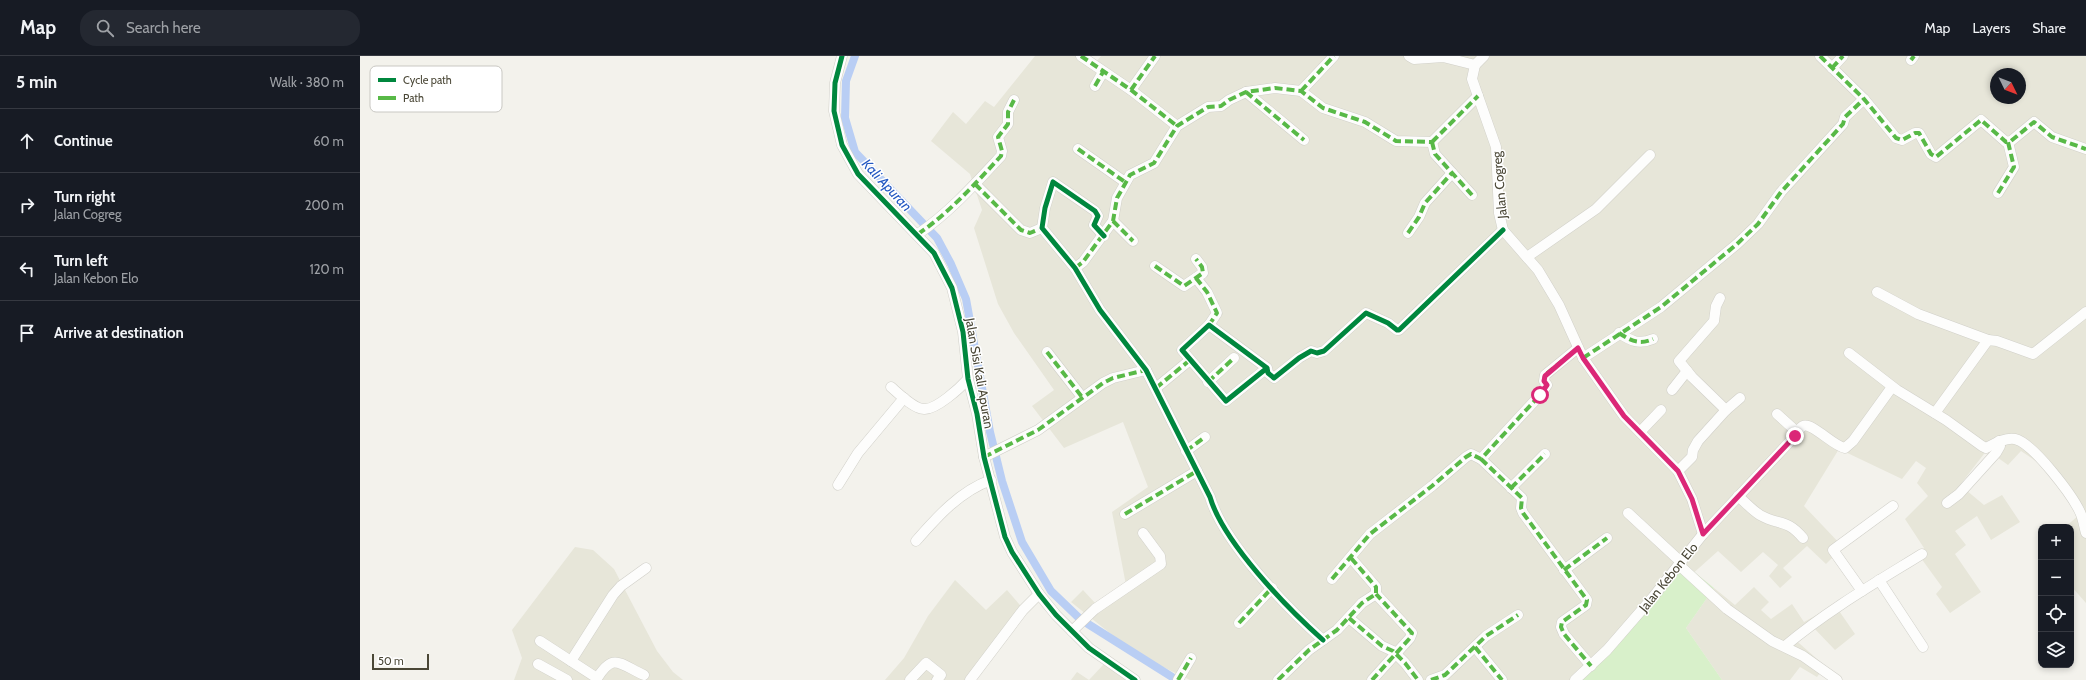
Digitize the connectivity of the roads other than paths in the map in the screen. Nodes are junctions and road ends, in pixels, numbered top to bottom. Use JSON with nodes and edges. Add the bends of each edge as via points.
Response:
{"nodes":[{"id":1,"x":842,"y":56,"type":"edge"},
{"id":2,"x":1081,"y":56,"type":"edge"},
{"id":3,"x":1155,"y":56,"type":"edge"},
{"id":4,"x":1334,"y":56,"type":"edge"},
{"id":5,"x":1409,"y":56,"type":"edge"},
{"id":6,"x":1484,"y":56,"type":"edge"},
{"id":7,"x":1820,"y":56,"type":"edge"},
{"id":8,"x":1843,"y":56,"type":"edge"},
{"id":9,"x":1421,"y":58,"type":"edge"},
{"id":10,"x":1475,"y":65,"type":"junction"},
{"id":11,"x":1832,"y":68,"type":"junction"},
{"id":12,"x":1103,"y":72,"type":"junction"},
{"id":13,"x":1095,"y":86,"type":"dead end"},
{"id":14,"x":1131,"y":90,"type":"junction"},
{"id":15,"x":1301,"y":90,"type":"junction"},
{"id":16,"x":1246,"y":92,"type":"junction"},
{"id":17,"x":1478,"y":96,"type":"junction"},
{"id":18,"x":1864,"y":99,"type":"junction"},
{"id":19,"x":1014,"y":100,"type":"dead end"},
{"id":20,"x":1177,"y":126,"type":"junction"},
{"id":21,"x":1304,"y":140,"type":"dead end"},
{"id":22,"x":1432,"y":142,"type":"junction"},
{"id":23,"x":2008,"y":142,"type":"junction"},
{"id":24,"x":1078,"y":149,"type":"dead end"},
{"id":25,"x":2086,"y":149,"type":"edge"},
{"id":26,"x":1650,"y":155,"type":"dead end"},
{"id":27,"x":1452,"y":173,"type":"junction"},
{"id":28,"x":1125,"y":182,"type":"junction"},
{"id":29,"x":975,"y":184,"type":"junction"},
{"id":30,"x":1998,"y":193,"type":"dead end"},
{"id":31,"x":1472,"y":195,"type":"dead end"},
{"id":32,"x":1113,"y":221,"type":"junction"},
{"id":33,"x":1042,"y":228,"type":"junction"},
{"id":34,"x":1503,"y":230,"type":"junction"},
{"id":35,"x":920,"y":232,"type":"junction"},
{"id":36,"x":1408,"y":233,"type":"dead end"},
{"id":37,"x":1104,"y":236,"type":"junction"},
{"id":38,"x":1133,"y":241,"type":"dead end"},
{"id":39,"x":1196,"y":258,"type":"dead end"},
{"id":40,"x":1527,"y":258,"type":"junction"},
{"id":41,"x":1155,"y":266,"type":"dead end"},
{"id":42,"x":1075,"y":268,"type":"junction"},
{"id":43,"x":1196,"y":278,"type":"junction"},
{"id":44,"x":1877,"y":292,"type":"dead end"},
{"id":45,"x":1720,"y":298,"type":"dead end"},
{"id":46,"x":2086,"y":312,"type":"edge"},
{"id":47,"x":1209,"y":325,"type":"junction"},
{"id":48,"x":1619,"y":333,"type":"junction"},
{"id":49,"x":1653,"y":339,"type":"dead end"},
{"id":50,"x":1988,"y":340,"type":"junction"},
{"id":51,"x":1578,"y":348,"type":"junction"},
{"id":52,"x":1047,"y":352,"type":"dead end"},
{"id":53,"x":1849,"y":353,"type":"dead end"},
{"id":54,"x":1234,"y":358,"type":"dead end"},
{"id":55,"x":1583,"y":358,"type":"junction"},
{"id":56,"x":1190,"y":360,"type":"junction"},
{"id":57,"x":1267,"y":368,"type":"junction"},
{"id":58,"x":1146,"y":370,"type":"junction"},
{"id":59,"x":1687,"y":372,"type":"junction"},
{"id":60,"x":968,"y":379,"type":"junction"},
{"id":61,"x":1208,"y":382,"type":"junction"},
{"id":62,"x":891,"y":387,"type":"dead end"},
{"id":63,"x":1892,"y":387,"type":"junction"},
{"id":64,"x":1156,"y":388,"type":"junction"},
{"id":65,"x":1672,"y":390,"type":"dead end"},
{"id":66,"x":1082,"y":397,"type":"junction"},
{"id":67,"x":904,"y":398,"type":"junction"},
{"id":68,"x":1740,"y":398,"type":"dead end"},
{"id":69,"x":1661,"y":410,"type":"dead end"},
{"id":70,"x":1726,"y":410,"type":"junction"},
{"id":71,"x":1935,"y":413,"type":"junction"},
{"id":72,"x":1777,"y":414,"type":"dead end"},
{"id":73,"x":1640,"y":432,"type":"junction"},
{"id":74,"x":1798,"y":433,"type":"junction"},
{"id":75,"x":1205,"y":437,"type":"dead end"},
{"id":76,"x":1999,"y":442,"type":"junction"},
{"id":77,"x":1186,"y":452,"type":"junction"},
{"id":78,"x":1545,"y":454,"type":"dead end"},
{"id":79,"x":986,"y":456,"type":"junction"},
{"id":80,"x":1480,"y":459,"type":"junction"},
{"id":81,"x":1197,"y":471,"type":"junction"},
{"id":82,"x":1678,"y":471,"type":"junction"},
{"id":83,"x":991,"y":480,"type":"junction"},
{"id":84,"x":838,"y":485,"type":"dead end"},
{"id":85,"x":1511,"y":488,"type":"junction"},
{"id":86,"x":1738,"y":496,"type":"junction"},
{"id":87,"x":1947,"y":503,"type":"dead end"},
{"id":88,"x":1893,"y":506,"type":"dead end"},
{"id":89,"x":1628,"y":513,"type":"dead end"},
{"id":90,"x":1125,"y":514,"type":"dead end"},
{"id":91,"x":1143,"y":533,"type":"dead end"},
{"id":92,"x":2086,"y":533,"type":"edge"},
{"id":93,"x":1703,"y":534,"type":"junction"},
{"id":94,"x":1607,"y":538,"type":"dead end"},
{"id":95,"x":1803,"y":538,"type":"dead end"},
{"id":96,"x":916,"y":541,"type":"dead end"},
{"id":97,"x":1922,"y":554,"type":"dead end"},
{"id":98,"x":1351,"y":558,"type":"junction"},
{"id":99,"x":1680,"y":563,"type":"junction"},
{"id":100,"x":646,"y":568,"type":"dead end"},
{"id":101,"x":1564,"y":570,"type":"junction"},
{"id":102,"x":1332,"y":579,"type":"dead end"},
{"id":103,"x":1879,"y":580,"type":"junction"},
{"id":104,"x":1272,"y":588,"type":"junction"},
{"id":105,"x":1862,"y":591,"type":"junction"},
{"id":106,"x":1039,"y":594,"type":"junction"},
{"id":107,"x":1376,"y":594,"type":"junction"},
{"id":108,"x":1518,"y":614,"type":"dead end"},
{"id":109,"x":1348,"y":618,"type":"junction"},
{"id":110,"x":1239,"y":623,"type":"dead end"},
{"id":111,"x":1072,"y":631,"type":"junction"},
{"id":112,"x":1323,"y":640,"type":"junction"},
{"id":113,"x":540,"y":641,"type":"dead end"},
{"id":114,"x":1784,"y":646,"type":"junction"},
{"id":115,"x":1475,"y":647,"type":"junction"},
{"id":116,"x":1923,"y":647,"type":"dead end"},
{"id":117,"x":1395,"y":653,"type":"junction"},
{"id":118,"x":1191,"y":658,"type":"dead end"},
{"id":119,"x":571,"y":661,"type":"junction"},
{"id":120,"x":538,"y":664,"type":"dead end"},
{"id":121,"x":1590,"y":666,"type":"junction"},
{"id":122,"x":644,"y":675,"type":"dead end"},
{"id":123,"x":942,"y":678,"type":"edge"},
{"id":124,"x":596,"y":679,"type":"edge"},
{"id":125,"x":567,"y":680,"type":"edge"},
{"id":126,"x":910,"y":680,"type":"edge"},
{"id":127,"x":970,"y":680,"type":"edge"},
{"id":128,"x":1135,"y":680,"type":"edge"},
{"id":129,"x":1178,"y":680,"type":"edge"},
{"id":130,"x":1278,"y":680,"type":"edge"},
{"id":131,"x":1372,"y":680,"type":"edge"},
{"id":132,"x":1418,"y":680,"type":"edge"},
{"id":133,"x":1431,"y":680,"type":"edge"},
{"id":134,"x":1502,"y":680,"type":"edge"},
{"id":135,"x":1575,"y":680,"type":"edge"},
{"id":136,"x":1837,"y":680,"type":"edge"}],
"edges":[{"from":1,"to":35,"type":"street","name":"Jalan Sisi Kali Apuran","via":[[835,83],[834,111],[842,145],[858,174]]},
{"from":2,"to":12,"type":"street"},
{"from":3,"to":14,"type":"street"},
{"from":4,"to":15,"type":"street"},
{"from":5,"to":9,"type":"street","via":[[1413,59]]},
{"from":6,"to":10,"type":"street"},
{"from":7,"to":11,"type":"street"},
{"from":8,"to":11,"type":"street"},
{"from":9,"to":10,"type":"street","via":[[1443,58]]},
{"from":10,"to":17,"type":"street","name":"Jalan Cogreg","via":[[1472,79]]},
{"from":11,"to":18,"type":"street"},
{"from":12,"to":13,"type":"street"},
{"from":12,"to":14,"type":"street"},
{"from":14,"to":20,"type":"street"},
{"from":15,"to":16,"type":"street","via":[[1275,88]]},
{"from":15,"to":22,"type":"street","via":[[1323,108],[1365,122],[1396,141]]},
{"from":16,"to":20,"type":"street","via":[[1221,106],[1208,107]]},
{"from":16,"to":21,"type":"street"},
{"from":17,"to":22,"type":"street"},
{"from":17,"to":34,"type":"street","name":"Jalan Cogreg","via":[[1496,147],[1499,213]]},
{"from":18,"to":23,"type":"street","via":[[1896,138],[1902,140],[1919,132],[1931,154],[1936,157],[1981,120]]},
{"from":18,"to":48,"type":"street","via":[[1845,117],[1843,124],[1781,192],[1758,224],[1712,266],[1661,307]]},
{"from":19,"to":29,"type":"street","via":[[1008,112],[1008,124],[998,137],[1002,154]]},
{"from":20,"to":28,"type":"street","via":[[1163,146],[1159,158],[1144,169],[1134,171]]},
{"from":22,"to":27,"type":"street","via":[[1435,154]]},
{"from":23,"to":25,"type":"street","via":[[2034,122],[2052,137]]},
{"from":23,"to":30,"type":"street","via":[[2014,167]]},
{"from":24,"to":28,"type":"street"},
{"from":26,"to":40,"type":"street","via":[[1596,209]]},
{"from":27,"to":31,"type":"street"},
{"from":27,"to":36,"type":"street","via":[[1425,203]]},
{"from":28,"to":32,"type":"street","via":[[1117,198]]},
{"from":29,"to":33,"type":"street","via":[[1021,230],[1030,233]]},
{"from":29,"to":35,"type":"street"},
{"from":32,"to":37,"type":"street"},
{"from":32,"to":38,"type":"street"},
{"from":33,"to":37,"type":"street","via":[[1053,182],[1095,211],[1098,216],[1094,225]]},
{"from":33,"to":42,"type":"street"},
{"from":34,"to":40,"type":"street","name":"Jalan Cogreg"},
{"from":34,"to":57,"type":"street","via":[[1399,330],[1366,313],[1324,351],[1311,351],[1274,378],[1268,373]]},
{"from":35,"to":60,"type":"street","name":"Jalan Sisi Kali Apuran","via":[[952,288],[963,332]]},
{"from":37,"to":42,"type":"street"},
{"from":39,"to":43,"type":"street","via":[[1203,272]]},
{"from":40,"to":51,"type":"street","name":"Jalan Cogreg","via":[[1538,270],[1559,305]]},
{"from":41,"to":43,"type":"street","via":[[1182,286]]},
{"from":42,"to":58,"type":"street","via":[[1100,310]]},
{"from":43,"to":47,"type":"street","via":[[1207,292],[1217,313]]},
{"from":44,"to":50,"type":"street","via":[[1918,314]]},
{"from":45,"to":59,"type":"street","via":[[1714,321],[1680,360]]},
{"from":46,"to":50,"type":"street","via":[[2033,354]]},
{"from":47,"to":56,"type":"street","via":[[1183,348]]},
{"from":47,"to":57,"type":"street"},
{"from":48,"to":49,"type":"street","via":[[1632,341]]},
{"from":48,"to":55,"type":"street"},
{"from":50,"to":71,"type":"street"},
{"from":51,"to":55,"type":"street","name":"Jalan Cogreg"},
{"from":51,"to":80,"type":"street","via":[[1545,376],[1544,381],[1547,385],[1540,395]]},
{"from":52,"to":66,"type":"street"},
{"from":53,"to":63,"type":"street"},
{"from":54,"to":61,"type":"street"},
{"from":55,"to":73,"type":"street","name":"Jalan Cogreg","via":[[1624,416]]},
{"from":56,"to":61,"type":"street"},
{"from":56,"to":64,"type":"street"},
{"from":57,"to":61,"type":"street","via":[[1228,404]]},
{"from":58,"to":64,"type":"street"},
{"from":58,"to":66,"type":"street","via":[[1114,378]]},
{"from":59,"to":65,"type":"street"},
{"from":59,"to":70,"type":"street"},
{"from":60,"to":67,"type":"street","via":[[959,389],[928,409],[918,408]]},
{"from":60,"to":79,"type":"street","name":"Jalan Sisi Kali Apuran"},
{"from":62,"to":67,"type":"street"},
{"from":63,"to":71,"type":"street"},
{"from":63,"to":74,"type":"street","name":"Jalan Kebon Elo","via":[[1862,430],[1845,448],[1836,445],[1808,425],[1801,427]]},
{"from":64,"to":77,"type":"street"},
{"from":66,"to":79,"type":"street","via":[[1038,430]]},
{"from":67,"to":84,"type":"street","via":[[858,453]]},
{"from":68,"to":70,"type":"street"},
{"from":69,"to":73,"type":"street"},
{"from":70,"to":82,"type":"street","via":[[1698,441],[1692,457]]},
{"from":71,"to":76,"type":"street","via":[[1986,448]]},
{"from":72,"to":74,"type":"street"},
{"from":73,"to":82,"type":"street","name":"Jalan Cogreg"},
{"from":74,"to":86,"type":"street","name":"Jalan Kebon Elo"},
{"from":75,"to":77,"type":"street"},
{"from":76,"to":87,"type":"street","via":[[2000,446],[1996,453],[1959,494]]},
{"from":76,"to":92,"type":"street","via":[[2016,439],[2043,460],[2077,506]]},
{"from":77,"to":81,"type":"street"},
{"from":78,"to":85,"type":"street"},
{"from":79,"to":83,"type":"street","name":"Jalan Sisi Kali Apuran"},
{"from":80,"to":85,"type":"street"},
{"from":80,"to":98,"type":"street","via":[[1471,454],[1466,457],[1370,534]]},
{"from":81,"to":90,"type":"street"},
{"from":81,"to":104,"type":"street","via":[[1213,508],[1229,535]]},
{"from":82,"to":93,"type":"street","name":"Jalan Cogreg","via":[[1692,499]]},
{"from":83,"to":96,"type":"street","via":[[968,491],[951,504]]},
{"from":83,"to":106,"type":"street","name":"Jalan Sisi Kali Apuran","via":[[1005,537]]},
{"from":85,"to":101,"type":"street","via":[[1522,498],[1523,513]]},
{"from":86,"to":93,"type":"street","name":"Jalan Kebon Elo"},
{"from":86,"to":95,"type":"street","via":[[1759,515],[1788,524]]},
{"from":88,"to":105,"type":"street","via":[[1833,550]]},
{"from":89,"to":99,"type":"street"},
{"from":91,"to":111,"type":"street","via":[[1160,556],[1161,564],[1095,609]]},
{"from":93,"to":99,"type":"street","name":"Jalan Kebon Elo"},
{"from":94,"to":101,"type":"street"},
{"from":97,"to":103,"type":"street"},
{"from":98,"to":102,"type":"street"},
{"from":98,"to":107,"type":"street","via":[[1376,587]]},
{"from":99,"to":114,"type":"street","via":[[1727,609],[1772,641]]},
{"from":99,"to":121,"type":"street","name":"Jalan Kebon Elo","via":[[1612,644]]},
{"from":100,"to":119,"type":"street","via":[[613,595]]},
{"from":101,"to":121,"type":"street","via":[[1587,603],[1562,622],[1561,627]]},
{"from":103,"to":105,"type":"street"},
{"from":103,"to":116,"type":"street"},
{"from":104,"to":110,"type":"street"},
{"from":104,"to":112,"type":"street"},
{"from":105,"to":114,"type":"street","via":[[1814,622]]},
{"from":106,"to":111,"type":"street","name":"Jalan Sisi Kali Apuran"},
{"from":106,"to":127,"type":"street","via":[[1023,610]]},
{"from":107,"to":109,"type":"street","via":[[1362,603]]},
{"from":107,"to":117,"type":"street","via":[[1412,632],[1410,638]]},
{"from":108,"to":115,"type":"street","via":[[1486,636]]},
{"from":109,"to":112,"type":"street","via":[[1332,635]]},
{"from":109,"to":117,"type":"street","via":[[1382,646]]},
{"from":111,"to":128,"type":"street","name":"Jalan Sisi Kali Apuran","via":[[1089,648]]},
{"from":112,"to":130,"type":"street"},
{"from":113,"to":119,"type":"street"},
{"from":114,"to":136,"type":"street"},
{"from":115,"to":133,"type":"street","via":[[1445,675]]},
{"from":115,"to":134,"type":"street"},
{"from":117,"to":131,"type":"street"},
{"from":117,"to":132,"type":"street"},
{"from":118,"to":129,"type":"street"},
{"from":119,"to":124,"type":"street"},
{"from":120,"to":125,"type":"street"},
{"from":121,"to":135,"type":"street","name":"Jalan Kebon Elo"},
{"from":122,"to":124,"type":"street","via":[[611,662]]},
{"from":123,"to":126,"type":"street","via":[[926,663]]}]}
